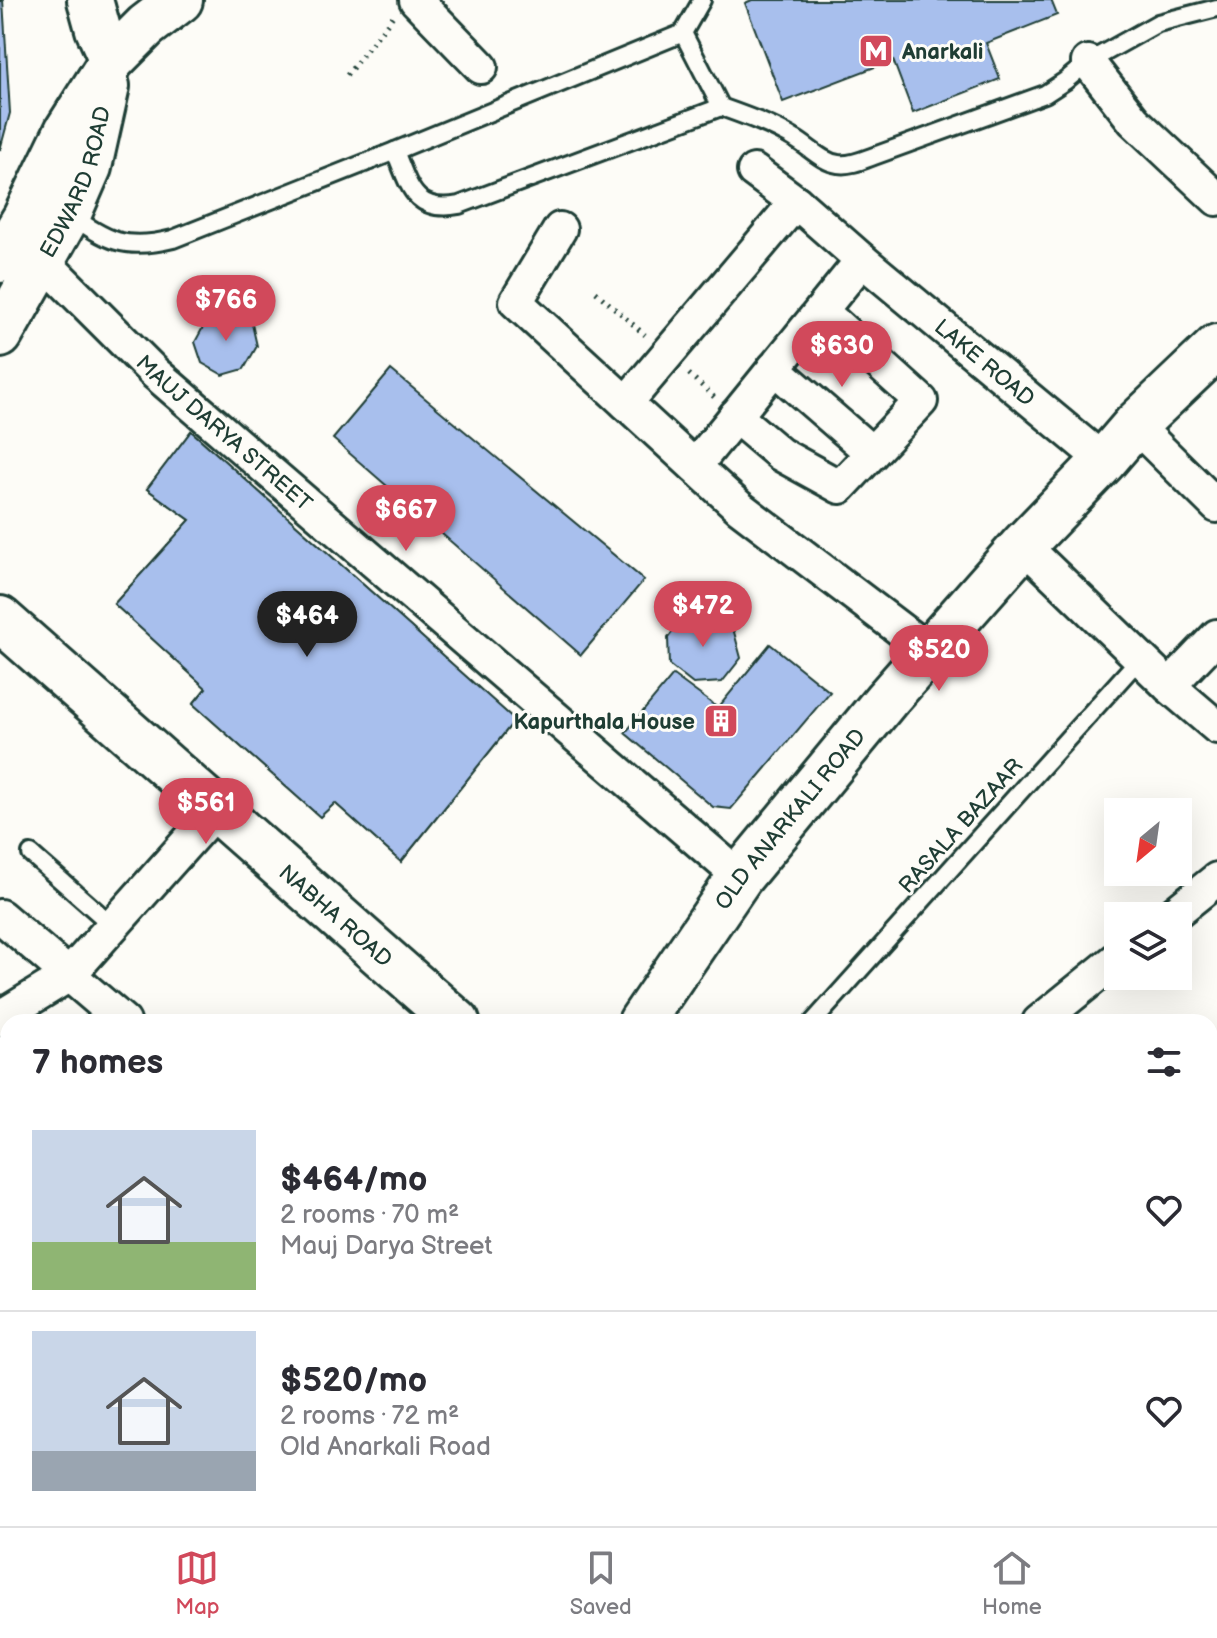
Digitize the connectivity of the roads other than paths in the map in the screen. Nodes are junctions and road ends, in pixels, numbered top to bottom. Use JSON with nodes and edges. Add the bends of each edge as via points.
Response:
{"nodes":[{"id":1,"x":90,"y":0,"type":"edge"},
{"id":2,"x":180,"y":0,"type":"edge"},
{"id":3,"x":702,"y":0,"type":"edge"},
{"id":4,"x":406,"y":6,"type":"edge"},
{"id":5,"x":1217,"y":8,"type":"edge"},
{"id":6,"x":683,"y":33,"type":"junction"},
{"id":7,"x":112,"y":60,"type":"junction"},
{"id":8,"x":1088,"y":62,"type":"junction"},
{"id":9,"x":481,"y":67,"type":"dead end"},
{"id":10,"x":721,"y":107,"type":"junction"},
{"id":11,"x":395,"y":151,"type":"junction"},
{"id":12,"x":754,"y":171,"type":"dead end"},
{"id":13,"x":1217,"y":199,"type":"edge"},
{"id":14,"x":796,"y":202,"type":"junction"},
{"id":15,"x":69,"y":213,"type":"junction"},
{"id":16,"x":560,"y":229,"type":"dead end"},
{"id":17,"x":0,"y":260,"type":"edge"},
{"id":18,"x":862,"y":260,"type":"junction"},
{"id":19,"x":43,"y":261,"type":"junction"},
{"id":20,"x":821,"y":311,"type":"junction"},
{"id":21,"x":0,"y":335,"type":"edge"},
{"id":22,"x":1217,"y":347,"type":"edge"},
{"id":23,"x":774,"y":368,"type":"junction"},
{"id":24,"x":626,"y":403,"type":"junction"},
{"id":25,"x":735,"y":416,"type":"junction"},
{"id":26,"x":1135,"y":425,"type":"junction"},
{"id":27,"x":872,"y":453,"type":"junction"},
{"id":28,"x":1104,"y":461,"type":"junction"},
{"id":29,"x":695,"y":466,"type":"junction"},
{"id":30,"x":1217,"y":506,"type":"edge"},
{"id":31,"x":1023,"y":545,"type":"junction"},
{"id":32,"x":0,"y":619,"type":"edge"},
{"id":33,"x":1217,"y":636,"type":"edge"},
{"id":34,"x":930,"y":652,"type":"junction"},
{"id":35,"x":1141,"y":657,"type":"junction"},
{"id":36,"x":1169,"y":686,"type":"junction"},
{"id":37,"x":1217,"y":727,"type":"edge"},
{"id":38,"x":217,"y":809,"type":"junction"},
{"id":39,"x":31,"y":854,"type":"dead end"},
{"id":40,"x":740,"y":877,"type":"junction"},
{"id":41,"x":1217,"y":879,"type":"edge"},
{"id":42,"x":1188,"y":902,"type":"edge"},
{"id":43,"x":0,"y":916,"type":"edge"},
{"id":44,"x":113,"y":926,"type":"junction"},
{"id":45,"x":1104,"y":969,"type":"edge"},
{"id":46,"x":69,"y":975,"type":"junction"},
{"id":47,"x":6,"y":1014,"type":"edge"},
{"id":48,"x":115,"y":1014,"type":"edge"},
{"id":49,"x":448,"y":1014,"type":"edge"},
{"id":50,"x":646,"y":1014,"type":"edge"},
{"id":51,"x":820,"y":1014,"type":"edge"},
{"id":52,"x":1049,"y":1014,"type":"edge"}],
"edges":[{"from":1,"to":7,"type":"main road"},
{"from":2,"to":7,"type":"main road"},
{"from":3,"to":6,"type":"lane"},
{"from":4,"to":9,"type":"street"},
{"from":5,"to":8,"type":"lane","via":[[1158,23]]},
{"from":6,"to":10,"type":"lane"},
{"from":6,"to":11,"type":"lane"},
{"from":7,"to":15,"type":"main road","name":"EDWARD ROAD","via":[[89,167]]},
{"from":7,"to":17,"type":"main road","via":[[67,131]]},
{"from":8,"to":10,"type":"lane","via":[[1045,94],[850,164],[836,164],[767,124]]},
{"from":8,"to":13,"type":"street","via":[[1134,121]]},
{"from":10,"to":11,"type":"lane","via":[[444,208],[412,193]]},
{"from":11,"to":15,"type":"lane","via":[[152,245],[100,236]]},
{"from":12,"to":14,"type":"street","name":"LAKE ROAD"},
{"from":14,"to":18,"type":"street","name":"LAKE ROAD"},
{"from":14,"to":24,"type":"street"},
{"from":15,"to":19,"type":"main road","name":"EDWARD ROAD"},
{"from":16,"to":24,"type":"street","via":[[516,302]]},
{"from":18,"to":20,"type":"street"},
{"from":18,"to":28,"type":"street","name":"LAKE ROAD"},
{"from":19,"to":21,"type":"main road","name":"EDWARD ROAD"},
{"from":19,"to":40,"type":"street","name":"MAUJ DARYA STREET","via":[[155,373]]},
{"from":20,"to":23,"type":"street"},
{"from":20,"to":27,"type":"street","via":[[921,401]]},
{"from":22,"to":26,"type":"main road","name":"OLD ANARKALI ROAD"},
{"from":23,"to":25,"type":"street"},
{"from":23,"to":27,"type":"street"},
{"from":24,"to":29,"type":"street"},
{"from":25,"to":27,"type":"street","via":[[780,454],[840,487]]},
{"from":25,"to":29,"type":"street"},
{"from":26,"to":28,"type":"main road","name":"OLD ANARKALI ROAD"},
{"from":26,"to":30,"type":"street"},
{"from":28,"to":31,"type":"main road","name":"OLD ANARKALI ROAD"},
{"from":29,"to":34,"type":"street","via":[[739,507]]},
{"from":31,"to":34,"type":"main road","name":"OLD ANARKALI ROAD"},
{"from":31,"to":35,"type":"street"},
{"from":32,"to":38,"type":"main road","name":"NABHA ROAD"},
{"from":33,"to":36,"type":"street"},
{"from":34,"to":40,"type":"main road","name":"OLD ANARKALI ROAD"},
{"from":35,"to":36,"type":"street"},
{"from":35,"to":51,"type":"lane","name":"RASALA BAZAAR"},
{"from":36,"to":37,"type":"street"},
{"from":38,"to":44,"type":"street"},
{"from":38,"to":49,"type":"main road","name":"NABHA ROAD"},
{"from":39,"to":44,"type":"lane"},
{"from":40,"to":50,"type":"main road","name":"OLD ANARKALI ROAD"},
{"from":41,"to":42,"type":"street"},
{"from":43,"to":46,"type":"street"},
{"from":44,"to":46,"type":"street"},
{"from":45,"to":52,"type":"street"},
{"from":46,"to":47,"type":"street"},
{"from":46,"to":48,"type":"street"}]}
